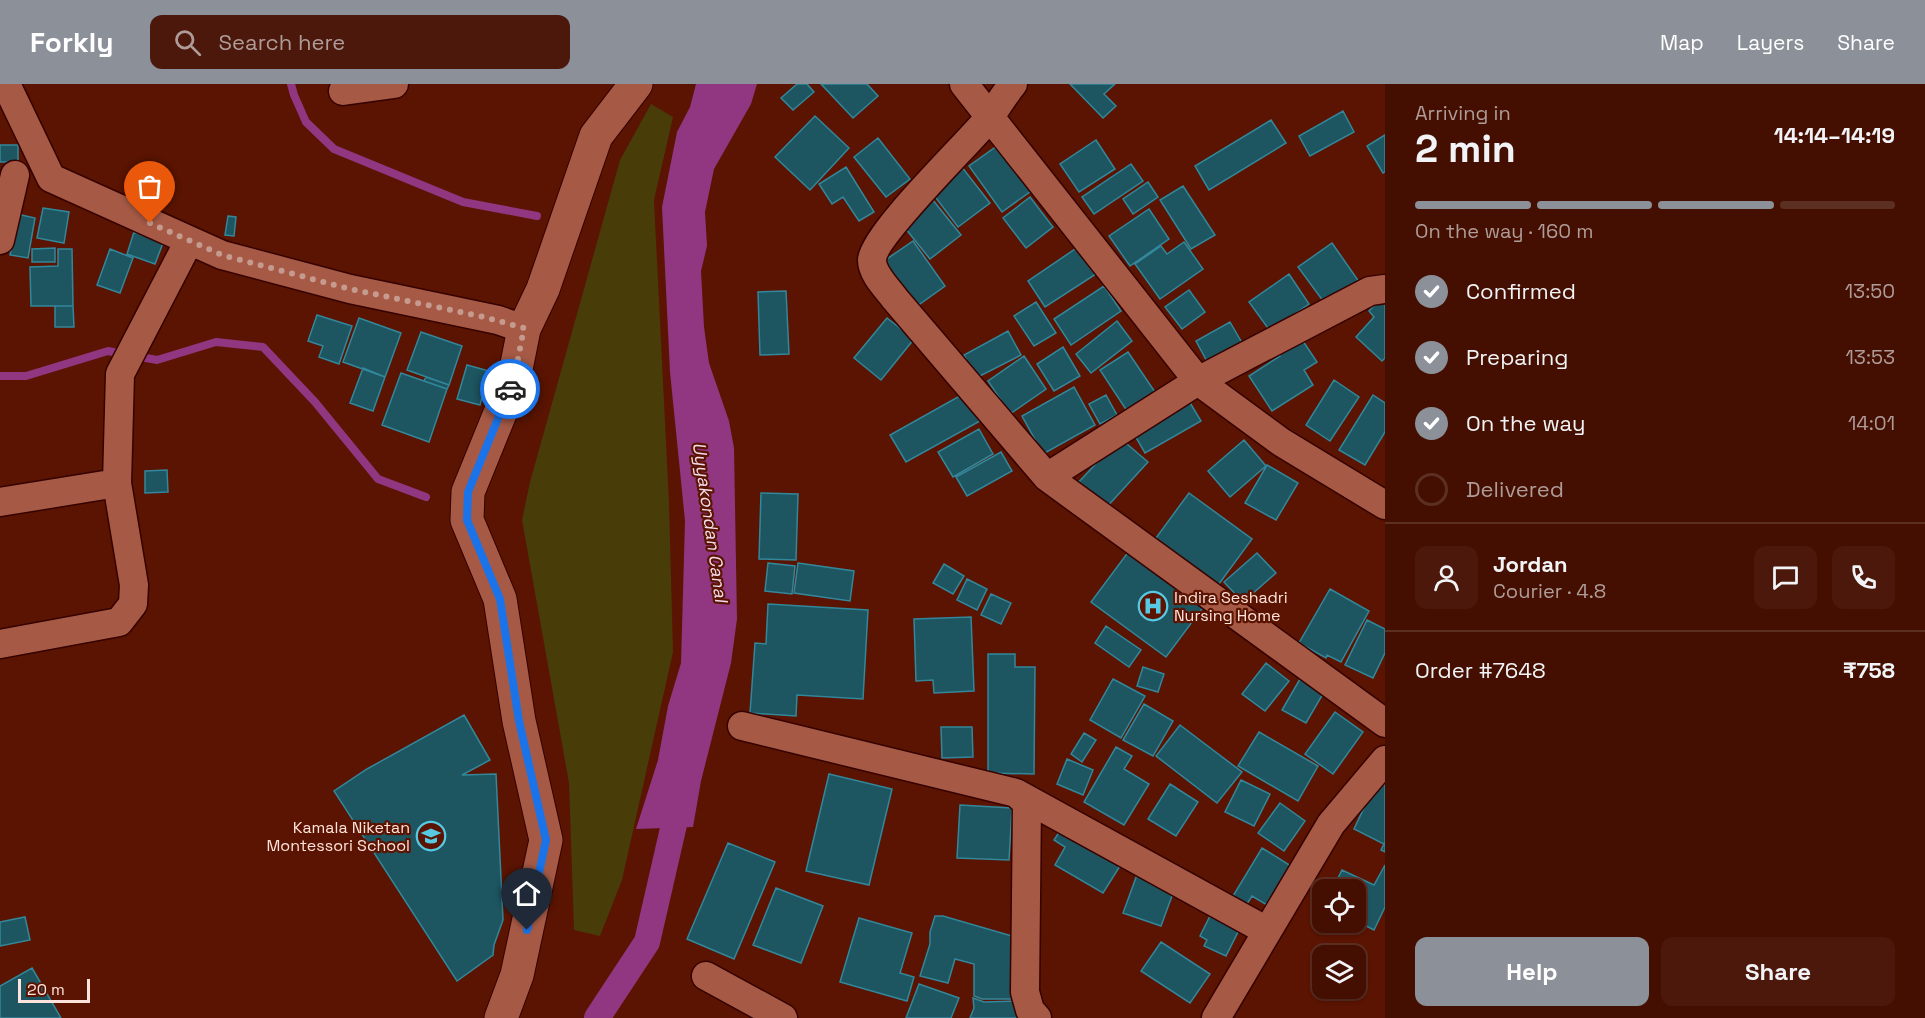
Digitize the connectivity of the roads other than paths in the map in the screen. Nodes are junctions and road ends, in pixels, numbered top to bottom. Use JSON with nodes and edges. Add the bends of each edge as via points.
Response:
{"nodes":[{"id":1,"x":6,"y":84,"type":"edge"},
{"id":2,"x":394,"y":84,"type":"edge"},
{"id":3,"x":636,"y":84,"type":"edge"},
{"id":4,"x":964,"y":84,"type":"edge"},
{"id":5,"x":1013,"y":84,"type":"edge"},
{"id":6,"x":343,"y":91,"type":"dead end"},
{"id":7,"x":989,"y":118,"type":"junction"},
{"id":8,"x":8,"y":174,"type":"edge"},
{"id":9,"x":51,"y":178,"type":"junction"},
{"id":10,"x":0,"y":240,"type":"edge"},
{"id":11,"x":189,"y":241,"type":"junction"},
{"id":12,"x":1385,"y":289,"type":"edge"},
{"id":13,"x":524,"y":328,"type":"junction"},
{"id":14,"x":1198,"y":381,"type":"junction"},
{"id":15,"x":1047,"y":477,"type":"junction"},
{"id":16,"x":117,"y":483,"type":"junction"},
{"id":17,"x":0,"y":502,"type":"edge"},
{"id":18,"x":1385,"y":505,"type":"edge"},
{"id":19,"x":0,"y":644,"type":"edge"},
{"id":20,"x":1385,"y":723,"type":"edge"},
{"id":21,"x":742,"y":726,"type":"dead end"},
{"id":22,"x":1385,"y":760,"type":"edge"},
{"id":23,"x":1016,"y":793,"type":"junction"},
{"id":24,"x":1267,"y":931,"type":"junction"},
{"id":25,"x":706,"y":976,"type":"dead end"},
{"id":26,"x":501,"y":1018,"type":"edge"},
{"id":27,"x":783,"y":1018,"type":"edge"},
{"id":28,"x":1037,"y":1018,"type":"edge"},
{"id":29,"x":1216,"y":1018,"type":"edge"}],
"edges":[{"from":1,"to":9,"type":"street"},
{"from":2,"to":6,"type":"street"},
{"from":3,"to":13,"type":"street","via":[[596,135],[543,289]]},
{"from":4,"to":7,"type":"street"},
{"from":5,"to":7,"type":"street"},
{"from":7,"to":14,"type":"street"},
{"from":7,"to":15,"type":"street","via":[[889,230],[872,258],[874,269],[895,299]]},
{"from":8,"to":9,"type":"street"},
{"from":8,"to":10,"type":"street"},
{"from":9,"to":11,"type":"street"},
{"from":11,"to":13,"type":"street","via":[[232,258],[350,289]]},
{"from":11,"to":16,"type":"street","via":[[120,374]]},
{"from":12,"to":14,"type":"street","via":[[1370,291]]},
{"from":13,"to":26,"type":"street","via":[[514,379],[468,492],[467,520],[500,599],[519,721],[546,840],[517,975]]},
{"from":14,"to":15,"type":"street"},
{"from":14,"to":18,"type":"street","via":[[1281,442]]},
{"from":15,"to":20,"type":"street"},
{"from":16,"to":17,"type":"street"},
{"from":16,"to":19,"type":"street","via":[[134,585],[133,604],[119,622]]},
{"from":21,"to":23,"type":"street"},
{"from":22,"to":24,"type":"street","via":[[1331,824]]},
{"from":23,"to":24,"type":"street"},
{"from":23,"to":28,"type":"street","via":[[1027,803],[1025,992],[1030,1010]]},
{"from":24,"to":29,"type":"street"},
{"from":25,"to":27,"type":"street"}]}
